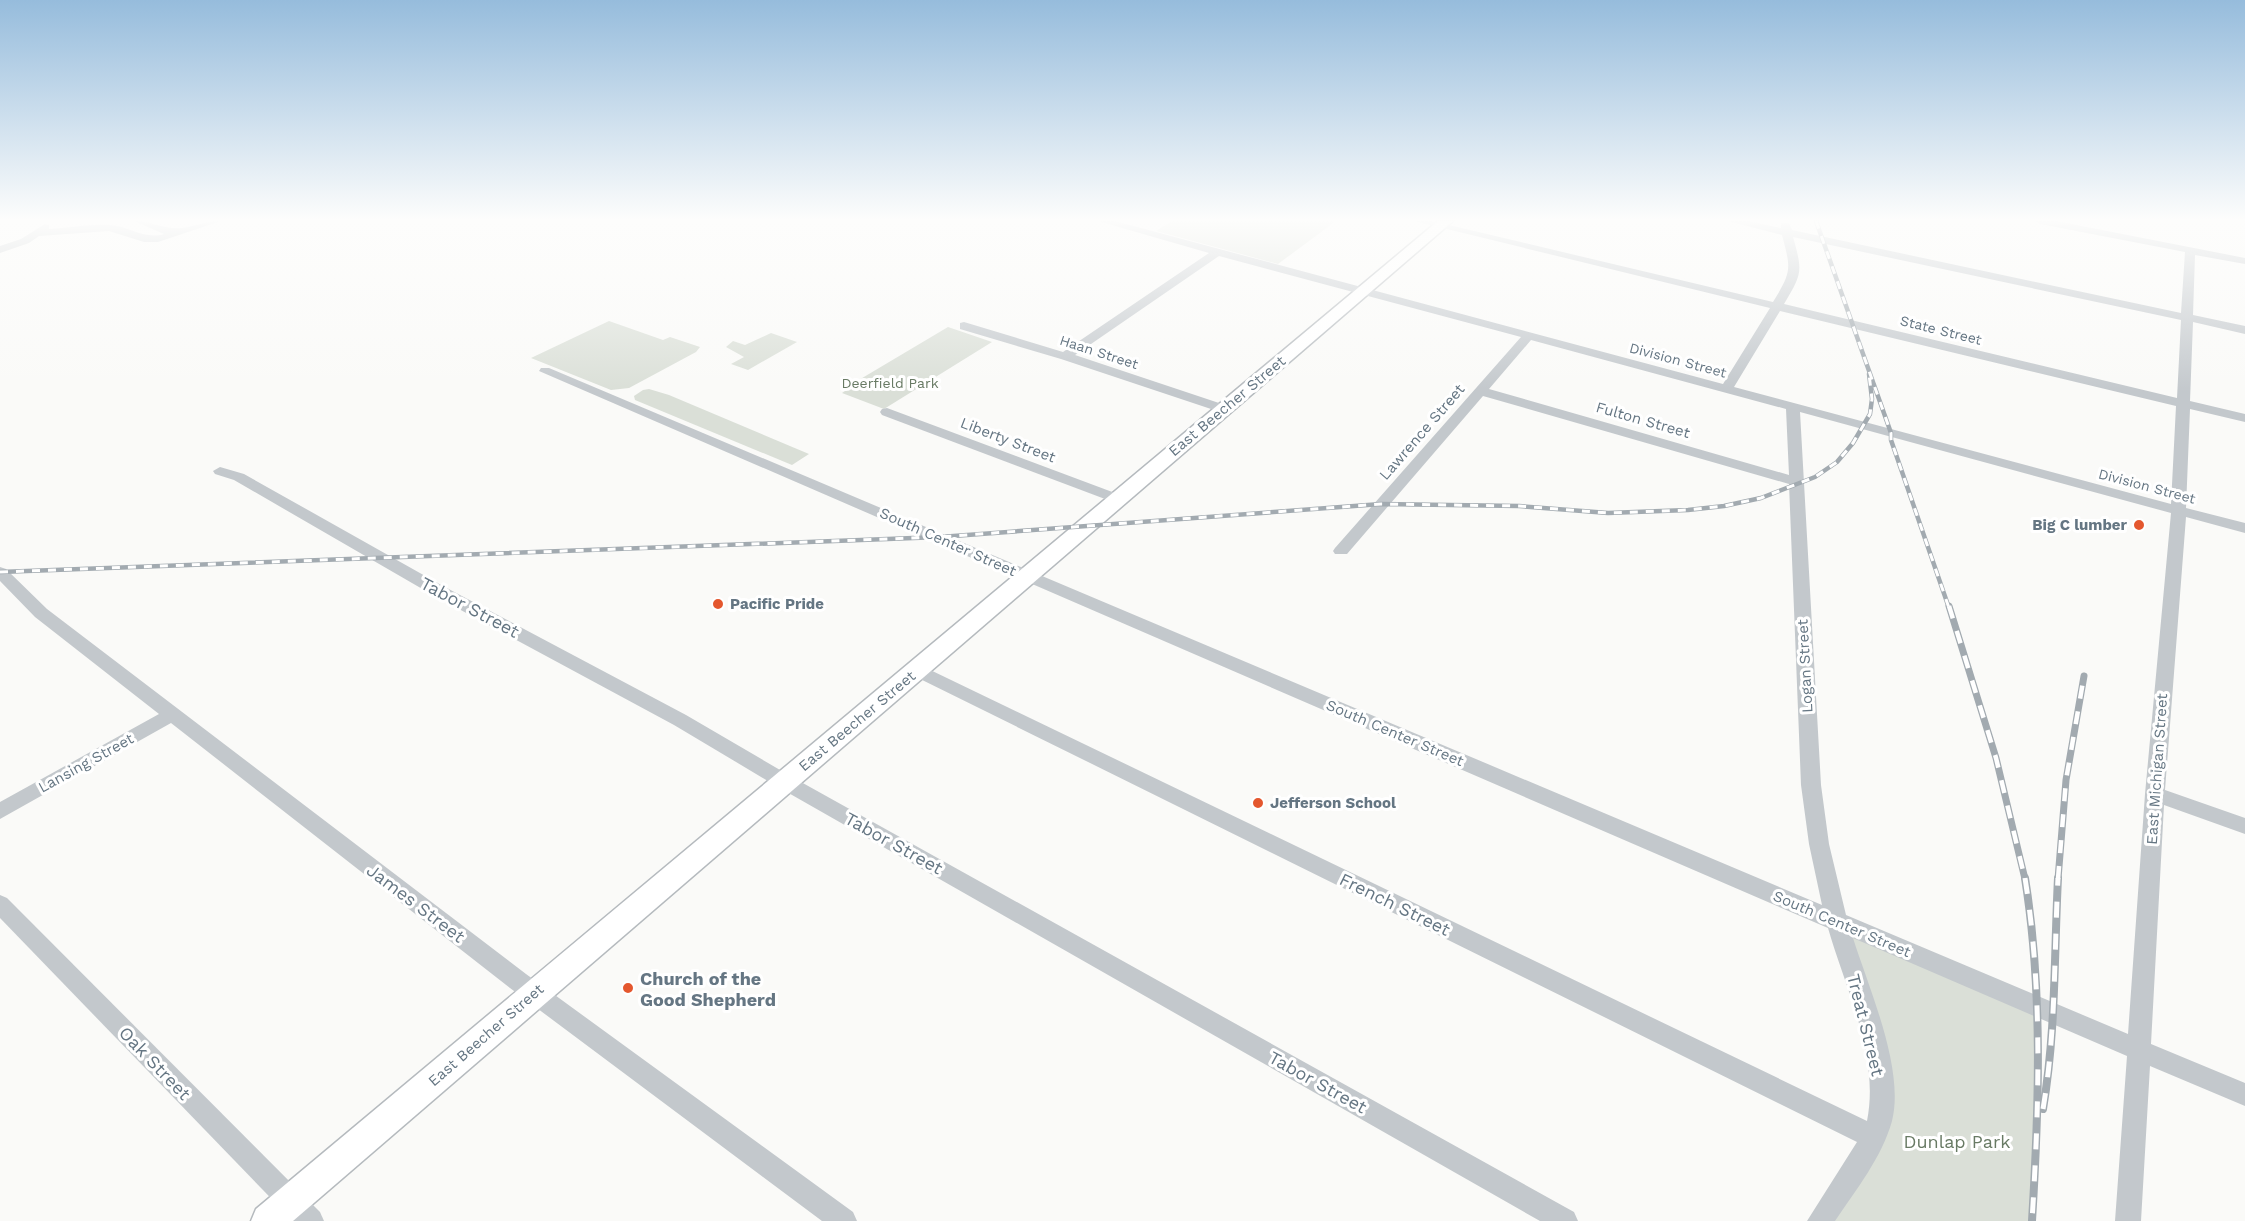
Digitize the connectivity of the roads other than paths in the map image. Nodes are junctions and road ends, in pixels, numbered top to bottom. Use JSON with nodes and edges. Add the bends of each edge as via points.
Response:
{"nodes":[{"id":1,"x":1179,"y":278,"type":"edge"},
{"id":2,"x":1314,"y":278,"type":"edge"},
{"id":3,"x":1377,"y":278,"type":"edge"},
{"id":4,"x":1663,"y":278,"type":"edge"},
{"id":5,"x":1794,"y":278,"type":"edge"},
{"id":6,"x":2010,"y":278,"type":"edge"},
{"id":7,"x":2189,"y":278,"type":"edge"},
{"id":8,"x":1363,"y":291,"type":"junction"},
{"id":9,"x":1776,"y":306,"type":"junction"},
{"id":10,"x":2187,"y":318,"type":"junction"},
{"id":11,"x":964,"y":326,"type":"dead end"},
{"id":12,"x":2245,"y":330,"type":"edge"},
{"id":13,"x":1528,"y":336,"type":"junction"},
{"id":14,"x":1065,"y":356,"type":"junction"},
{"id":15,"x":545,"y":371,"type":"dead end"},
{"id":16,"x":1726,"y":389,"type":"junction"},
{"id":17,"x":1480,"y":391,"type":"junction"},
{"id":18,"x":2182,"y":403,"type":"junction"},
{"id":19,"x":1792,"y":407,"type":"junction"},
{"id":20,"x":1223,"y":409,"type":"junction"},
{"id":21,"x":887,"y":412,"type":"dead end"},
{"id":22,"x":2245,"y":418,"type":"edge"},
{"id":23,"x":220,"y":471,"type":"dead end"},
{"id":24,"x":1797,"y":482,"type":"junction"},
{"id":25,"x":1118,"y":499,"type":"junction"},
{"id":26,"x":2178,"y":509,"type":"junction"},
{"id":27,"x":2245,"y":528,"type":"edge"},
{"id":28,"x":1341,"y":550,"type":"dead end"},
{"id":29,"x":0,"y":572,"type":"edge"},
{"id":30,"x":1026,"y":577,"type":"junction"},
{"id":31,"x":916,"y":670,"type":"junction"},
{"id":32,"x":171,"y":715,"type":"junction"},
{"id":33,"x":785,"y":782,"type":"junction"},
{"id":34,"x":2155,"y":794,"type":"junction"},
{"id":35,"x":0,"y":811,"type":"edge"},
{"id":36,"x":2245,"y":826,"type":"edge"},
{"id":37,"x":0,"y":904,"type":"edge"},
{"id":38,"x":1838,"y":922,"type":"junction"},
{"id":39,"x":534,"y":993,"type":"junction"},
{"id":40,"x":2138,"y":1049,"type":"junction"},
{"id":41,"x":2245,"y":1095,"type":"edge"},
{"id":42,"x":1874,"y":1137,"type":"junction"},
{"id":43,"x":291,"y":1202,"type":"junction"},
{"id":44,"x":268,"y":1221,"type":"edge"},
{"id":45,"x":311,"y":1221,"type":"edge"},
{"id":46,"x":844,"y":1221,"type":"edge"},
{"id":47,"x":1565,"y":1221,"type":"edge"},
{"id":48,"x":1820,"y":1221,"type":"edge"},
{"id":49,"x":2128,"y":1221,"type":"edge"}],
"edges":[{"from":1,"to":14,"type":"street"},
{"from":2,"to":8,"type":"street","name":"Division Street"},
{"from":3,"to":8,"type":"main road","name":"East Beecher Street"},
{"from":4,"to":9,"type":"street","name":"State Street"},
{"from":5,"to":9,"type":"street"},
{"from":6,"to":10,"type":"street"},
{"from":7,"to":10,"type":"street","name":"East Michigan Street"},
{"from":8,"to":13,"type":"street","name":"Division Street"},
{"from":8,"to":20,"type":"main road","name":"East Beecher Street"},
{"from":9,"to":16,"type":"street"},
{"from":9,"to":18,"type":"street","name":"State Street"},
{"from":10,"to":12,"type":"street"},
{"from":10,"to":18,"type":"street","name":"East Michigan Street"},
{"from":11,"to":14,"type":"street","name":"Haan Street"},
{"from":13,"to":16,"type":"street","name":"Division Street"},
{"from":13,"to":17,"type":"street","name":"Lawrence Street"},
{"from":14,"to":20,"type":"street","name":"Haan Street"},
{"from":15,"to":30,"type":"street","name":"South Center Street"},
{"from":16,"to":19,"type":"street","name":"Division Street"},
{"from":17,"to":24,"type":"street","name":"Fulton Street"},
{"from":17,"to":28,"type":"street","name":"Lawrence Street"},
{"from":18,"to":22,"type":"street","name":"State Street"},
{"from":18,"to":26,"type":"street","name":"East Michigan Street"},
{"from":19,"to":24,"type":"street","name":"Logan Street"},
{"from":19,"to":26,"type":"street","name":"Division Street"},
{"from":20,"to":25,"type":"main road","name":"East Beecher Street"},
{"from":21,"to":25,"type":"street","name":"Liberty Street"},
{"from":23,"to":33,"type":"street","name":"Tabor Street","via":[[239,477]]},
{"from":24,"to":38,"type":"street","name":"Logan Street","via":[[1811,785],[1815,827]]},
{"from":25,"to":30,"type":"main road","name":"East Beecher Street"},
{"from":26,"to":27,"type":"street","name":"Division Street"},
{"from":26,"to":34,"type":"street","name":"East Michigan Street"},
{"from":29,"to":32,"type":"street","name":"James Street","via":[[41,613]]},
{"from":30,"to":31,"type":"main road","name":"East Beecher Street"},
{"from":30,"to":38,"type":"street","name":"South Center Street"},
{"from":31,"to":33,"type":"main road","name":"East Beecher Street"},
{"from":31,"to":42,"type":"street","name":"French Street"},
{"from":32,"to":35,"type":"street","name":"Lansing Street"},
{"from":32,"to":39,"type":"street","name":"James Street"},
{"from":33,"to":39,"type":"main road","name":"East Beecher Street"},
{"from":33,"to":47,"type":"street","name":"Tabor Street"},
{"from":34,"to":36,"type":"street"},
{"from":34,"to":40,"type":"street","name":"East Michigan Street"},
{"from":37,"to":43,"type":"street","name":"Oak Street"},
{"from":38,"to":40,"type":"street","name":"South Center Street"},
{"from":38,"to":42,"type":"street","name":"Treat Street","via":[[1875,1047],[1881,1094],[1880,1119]]},
{"from":39,"to":43,"type":"main road","name":"East Beecher Street"},
{"from":39,"to":46,"type":"street","name":"James Street"},
{"from":40,"to":41,"type":"street","name":"South Center Street"},
{"from":40,"to":49,"type":"street","name":"East Michigan Street"},
{"from":42,"to":48,"type":"street","name":"Treat Street"},
{"from":43,"to":44,"type":"main road","name":"East Beecher Street"},
{"from":43,"to":45,"type":"street","name":"Oak Street"}]}
